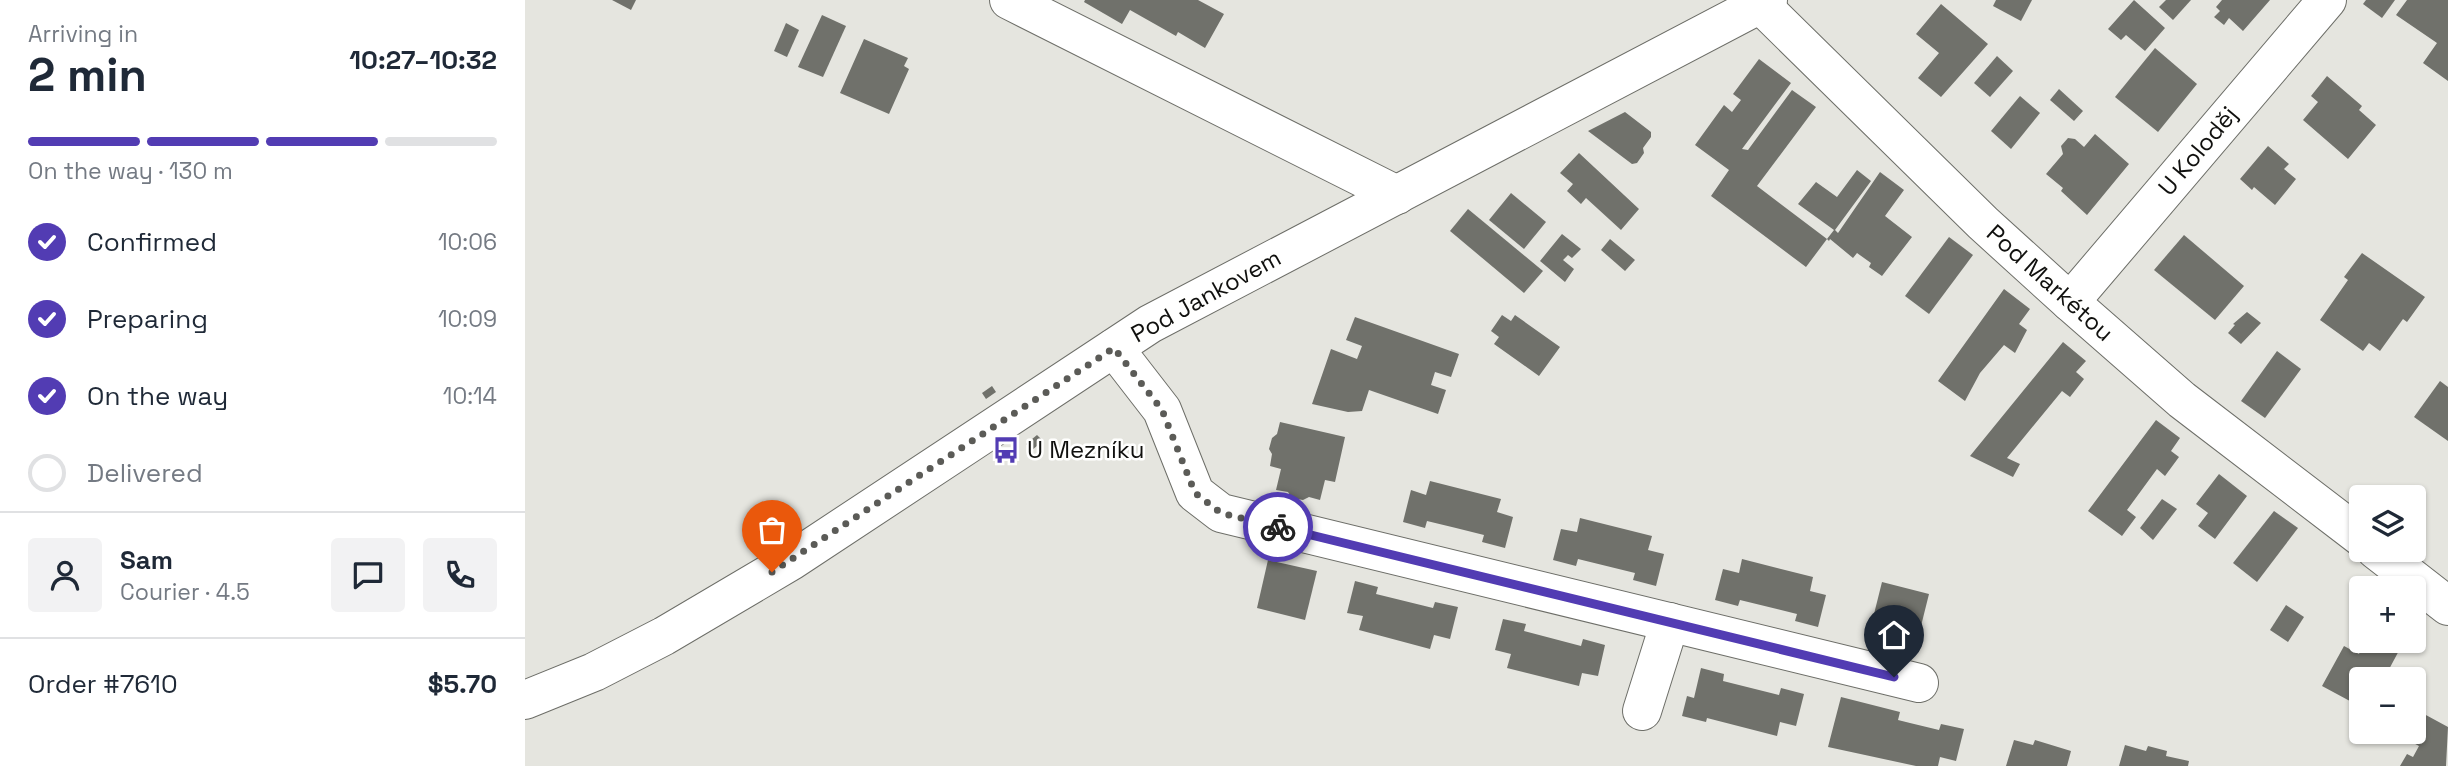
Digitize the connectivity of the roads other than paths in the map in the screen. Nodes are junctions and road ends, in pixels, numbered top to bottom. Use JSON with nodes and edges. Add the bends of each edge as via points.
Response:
{"nodes":[{"id":1,"x":1009,"y":0,"type":"edge"},
{"id":2,"x":2326,"y":0,"type":"edge"},
{"id":3,"x":1761,"y":2,"type":"edge"},
{"id":4,"x":1397,"y":195,"type":"junction"},
{"id":5,"x":2070,"y":302,"type":"junction"},
{"id":6,"x":1114,"y":348,"type":"junction"},
{"id":7,"x":2349,"y":528,"type":"edge"},
{"id":8,"x":2391,"y":562,"type":"edge"},
{"id":9,"x":2448,"y":606,"type":"edge"},
{"id":10,"x":1670,"y":622,"type":"junction"},
{"id":11,"x":1919,"y":683,"type":"dead end"},
{"id":12,"x":525,"y":700,"type":"edge"},
{"id":13,"x":1642,"y":711,"type":"dead end"}],
"edges":[{"from":1,"to":4,"type":"street"},
{"from":2,"to":5,"type":"street","name":"U Koloděj"},
{"from":3,"to":4,"type":"street","name":"Pod Jankovem"},
{"from":3,"to":5,"type":"street","name":"Pod Markétou","via":[[1983,223]]},
{"from":4,"to":6,"type":"street","name":"Pod Jankovem","via":[[1180,307]]},
{"from":5,"to":7,"type":"street","name":"Pod Markétou","via":[[2182,400]]},
{"from":6,"to":10,"type":"street","via":[[1162,410],[1195,493],[1221,513]]},
{"from":6,"to":12,"type":"street","name":"Pod Jankovem","via":[[791,561],[664,636]]},
{"from":8,"to":9,"type":"street"},
{"from":10,"to":11,"type":"street"},
{"from":10,"to":13,"type":"street"}]}
